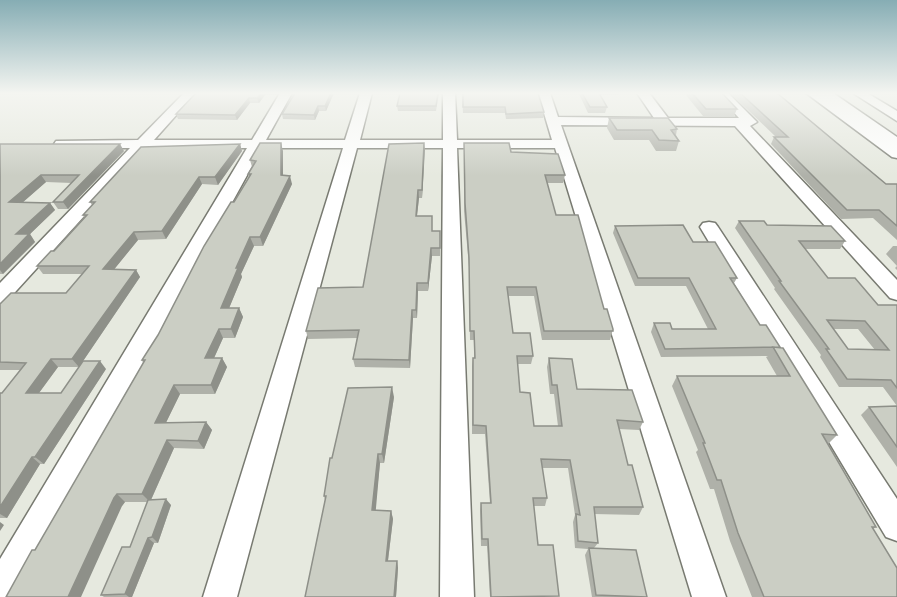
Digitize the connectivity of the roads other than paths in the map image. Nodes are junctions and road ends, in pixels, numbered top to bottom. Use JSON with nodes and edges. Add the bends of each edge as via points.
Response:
{"nodes":[{"id":1,"x":164,"y":121,"type":"edge"},
{"id":2,"x":269,"y":121,"type":"edge"},
{"id":3,"x":358,"y":121,"type":"edge"},
{"id":4,"x":449,"y":121,"type":"edge"},
{"id":5,"x":554,"y":121,"type":"joint"},
{"id":6,"x":749,"y":121,"type":"edge"},
{"id":7,"x":851,"y":121,"type":"edge"},
{"id":8,"x":863,"y":121,"type":"edge"},
{"id":9,"x":882,"y":121,"type":"edge"},
{"id":10,"x":664,"y":122,"type":"joint"},
{"id":11,"x":739,"y":122,"type":"junction"},
{"id":12,"x":897,"y":131,"type":"edge"},
{"id":13,"x":43,"y":144,"type":"edge"},
{"id":14,"x":142,"y":144,"type":"junction"},
{"id":15,"x":255,"y":144,"type":"junction"},
{"id":16,"x":351,"y":144,"type":"junction"},
{"id":17,"x":449,"y":144,"type":"junction"},
{"id":18,"x":561,"y":144,"type":"junction"},
{"id":19,"x":897,"y":145,"type":"edge"},
{"id":20,"x":897,"y":154,"type":"edge"},
{"id":21,"x":709,"y":227,"type":"dead end"},
{"id":22,"x":897,"y":293,"type":"edge"},
{"id":23,"x":0,"y":296,"type":"edge"},
{"id":24,"x":897,"y":526,"type":"edge"},
{"id":25,"x":0,"y":591,"type":"edge"},
{"id":26,"x":220,"y":597,"type":"edge"},
{"id":27,"x":457,"y":597,"type":"edge"},
{"id":28,"x":709,"y":597,"type":"edge"}],
"edges":[{"from":1,"to":14,"type":"street"},
{"from":2,"to":15,"type":"street"},
{"from":3,"to":16,"type":"street"},
{"from":4,"to":17,"type":"street"},
{"from":5,"to":10,"type":"street"},
{"from":5,"to":18,"type":"street"},
{"from":6,"to":11,"type":"street"},
{"from":7,"to":20,"type":"street"},
{"from":8,"to":19,"type":"main road"},
{"from":9,"to":12,"type":"main road"},
{"from":10,"to":11,"type":"street"},
{"from":11,"to":22,"type":"street"},
{"from":13,"to":14,"type":"street"},
{"from":14,"to":15,"type":"street"},
{"from":14,"to":23,"type":"street"},
{"from":15,"to":16,"type":"street"},
{"from":15,"to":25,"type":"street"},
{"from":16,"to":17,"type":"street"},
{"from":16,"to":26,"type":"street"},
{"from":17,"to":18,"type":"street"},
{"from":17,"to":27,"type":"street"},
{"from":18,"to":28,"type":"street"},
{"from":21,"to":24,"type":"street"}]}
